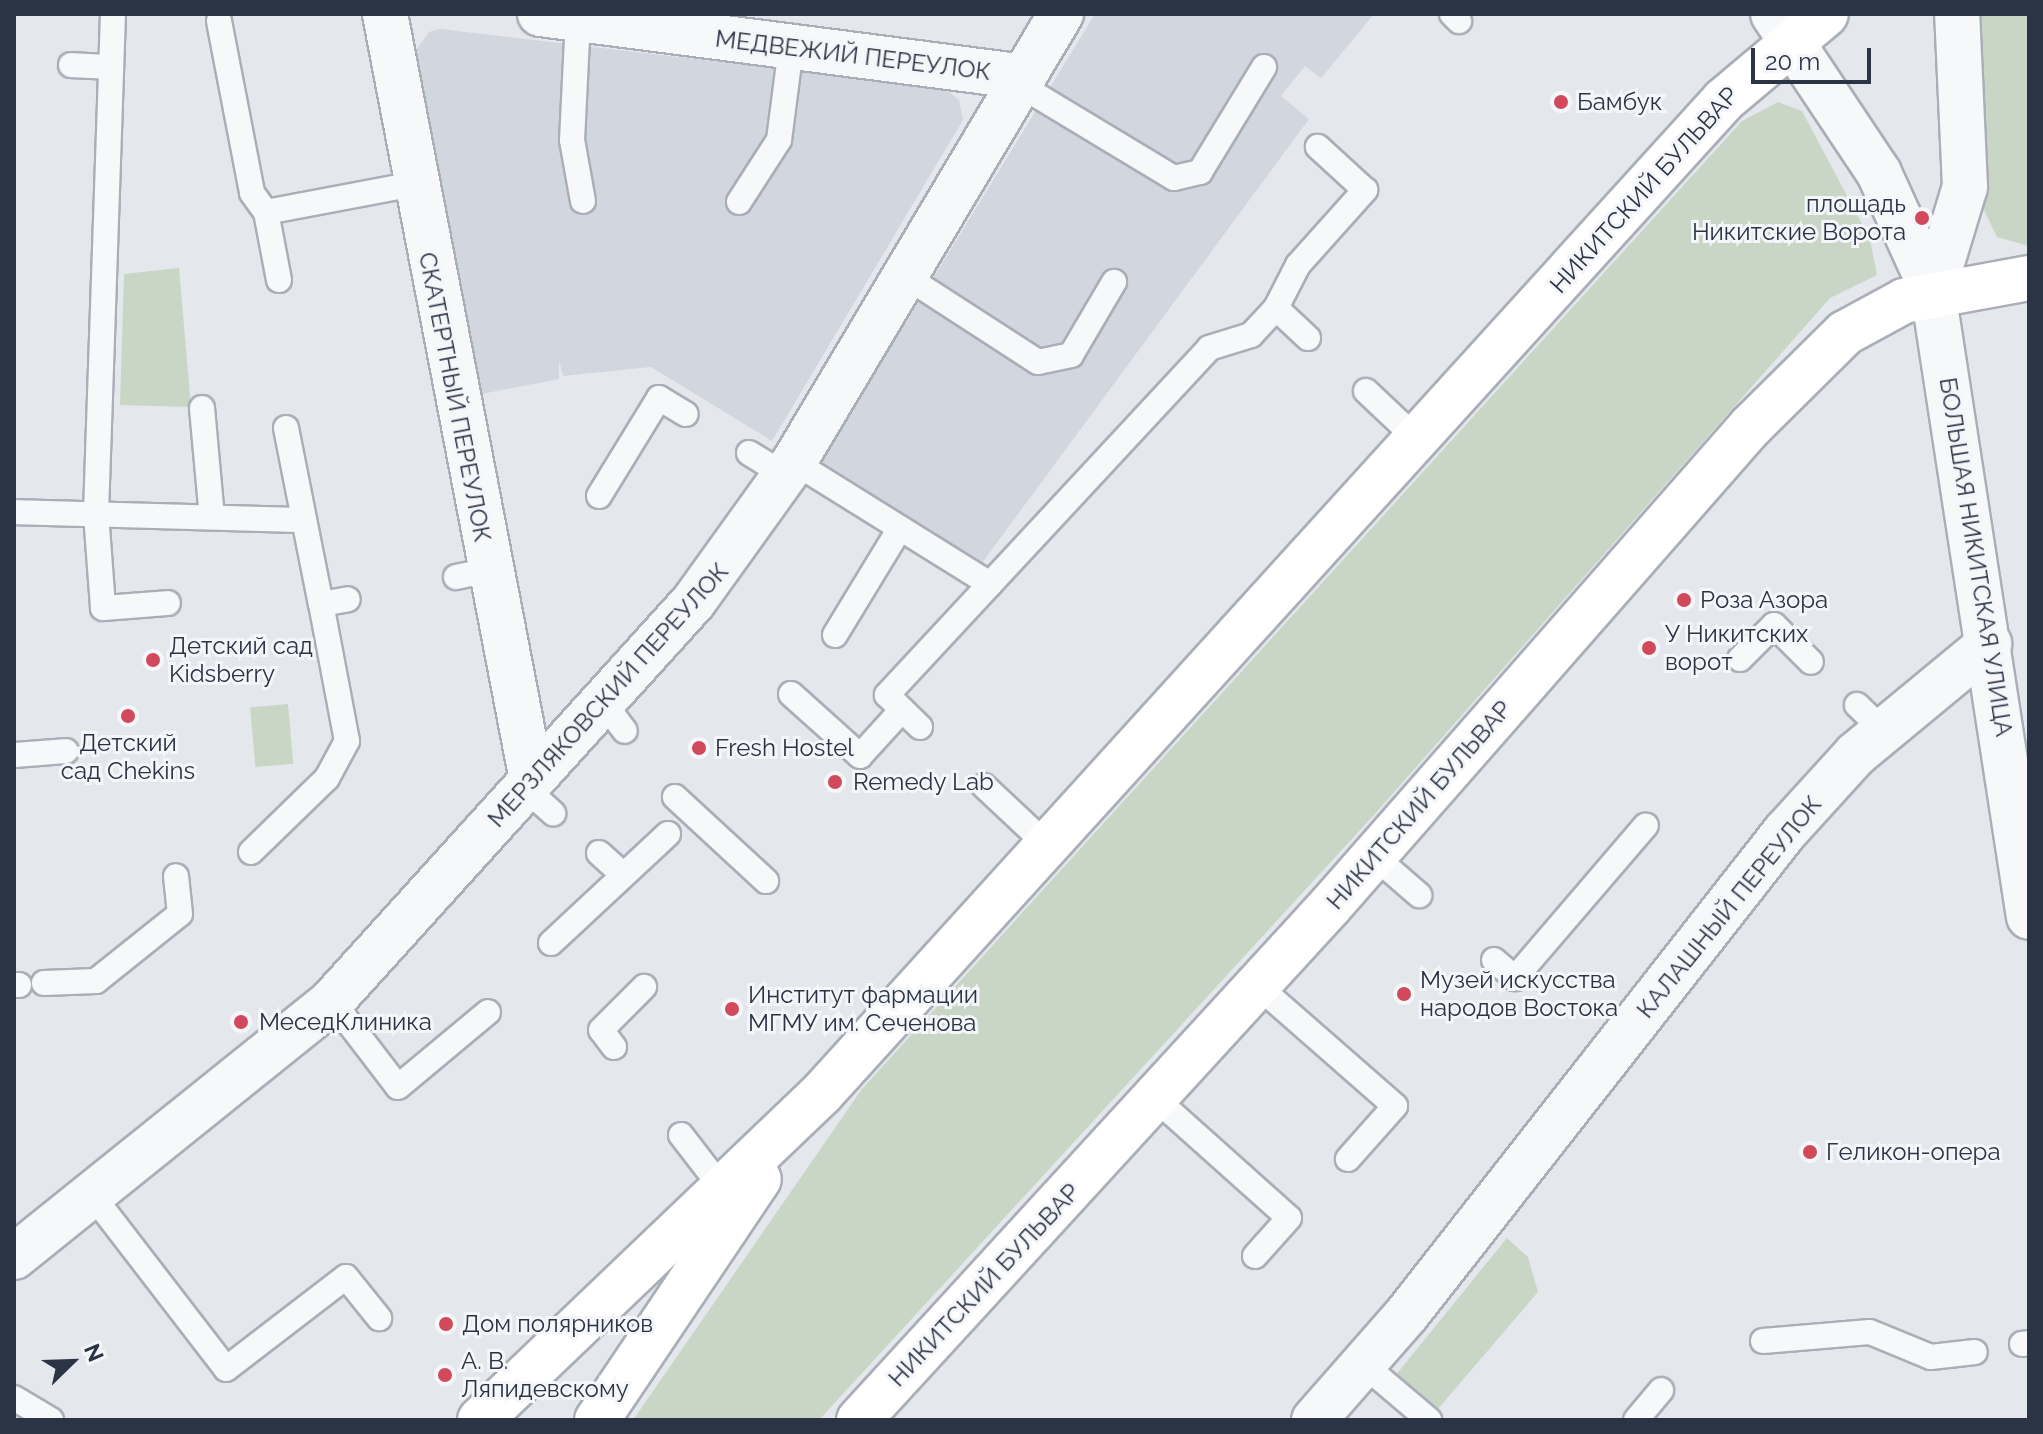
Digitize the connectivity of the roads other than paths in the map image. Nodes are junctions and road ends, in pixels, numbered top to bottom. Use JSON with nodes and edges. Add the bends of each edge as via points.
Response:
{"nodes":[{"id":1,"x":113,"y":14,"type":"edge"},
{"id":2,"x":385,"y":14,"type":"edge"},
{"id":3,"x":1061,"y":14,"type":"edge"},
{"id":4,"x":1957,"y":14,"type":"edge"},
{"id":5,"x":560,"y":15,"type":"edge"},
{"id":6,"x":219,"y":21,"type":"dead end"},
{"id":7,"x":1797,"y":21,"type":"edge"},
{"id":8,"x":700,"y":24,"type":"edge"},
{"id":9,"x":791,"y":47,"type":"junction"},
{"id":10,"x":71,"y":65,"type":"dead end"},
{"id":11,"x":111,"y":67,"type":"junction"},
{"id":12,"x":1264,"y":67,"type":"dead end"},
{"id":13,"x":1020,"y":80,"type":"junction"},
{"id":14,"x":1318,"y":147,"type":"dead end"},
{"id":15,"x":414,"y":184,"type":"junction"},
{"id":16,"x":583,"y":201,"type":"dead end"},
{"id":17,"x":739,"y":202,"type":"dead end"},
{"id":18,"x":266,"y":212,"type":"junction"},
{"id":19,"x":905,"y":276,"type":"junction"},
{"id":20,"x":2029,"y":278,"type":"edge"},
{"id":21,"x":279,"y":280,"type":"dead end"},
{"id":22,"x":1114,"y":282,"type":"dead end"},
{"id":23,"x":1933,"y":292,"type":"junction"},
{"id":24,"x":1276,"y":308,"type":"junction"},
{"id":25,"x":1308,"y":338,"type":"dead end"},
{"id":26,"x":1366,"y":391,"type":"dead end"},
{"id":27,"x":202,"y":408,"type":"dead end"},
{"id":28,"x":686,"y":414,"type":"dead end"},
{"id":29,"x":286,"y":428,"type":"dead end"},
{"id":30,"x":1417,"y":439,"type":"junction"},
{"id":31,"x":776,"y":463,"type":"junction"},
{"id":32,"x":599,"y":496,"type":"dead end"},
{"id":33,"x":14,"y":512,"type":"edge"},
{"id":34,"x":96,"y":514,"type":"junction"},
{"id":35,"x":212,"y":517,"type":"junction"},
{"id":36,"x":304,"y":520,"type":"junction"},
{"id":37,"x":900,"y":528,"type":"junction"},
{"id":38,"x":990,"y":584,"type":"junction"},
{"id":39,"x":348,"y":599,"type":"dead end"},
{"id":40,"x":168,"y":603,"type":"dead end"},
{"id":41,"x":321,"y":604,"type":"junction"},
{"id":42,"x":835,"y":635,"type":"dead end"},
{"id":43,"x":1989,"y":644,"type":"junction"},
{"id":44,"x":1740,"y":659,"type":"dead end"},
{"id":45,"x":1811,"y":662,"type":"dead end"},
{"id":46,"x":791,"y":694,"type":"dead end"},
{"id":47,"x":902,"y":710,"type":"junction"},
{"id":48,"x":920,"y":727,"type":"dead end"},
{"id":49,"x":66,"y":751,"type":"dead end"},
{"id":50,"x":14,"y":755,"type":"edge"},
{"id":51,"x":2019,"y":766,"type":"edge"},
{"id":52,"x":984,"y":786,"type":"dead end"},
{"id":53,"x":537,"y":794,"type":"junction"},
{"id":54,"x":675,"y":797,"type":"dead end"},
{"id":55,"x":1646,"y":825,"type":"dead end"},
{"id":56,"x":668,"y":834,"type":"dead end"},
{"id":57,"x":1047,"y":845,"type":"junction"},
{"id":58,"x":251,"y":852,"type":"dead end"},
{"id":59,"x":599,"y":853,"type":"dead end"},
{"id":60,"x":1374,"y":856,"type":"junction"},
{"id":61,"x":620,"y":872,"type":"junction"},
{"id":62,"x":176,"y":876,"type":"dead end"},
{"id":63,"x":766,"y":881,"type":"dead end"},
{"id":64,"x":1419,"y":895,"type":"dead end"},
{"id":65,"x":2029,"y":917,"type":"edge"},
{"id":66,"x":551,"y":943,"type":"dead end"},
{"id":67,"x":1494,"y":960,"type":"dead end"},
{"id":68,"x":44,"y":983,"type":"dead end"},
{"id":69,"x":1258,"y":986,"type":"junction"},
{"id":70,"x":644,"y":987,"type":"dead end"},
{"id":71,"x":332,"y":1001,"type":"junction"},
{"id":72,"x":488,"y":1012,"type":"dead end"},
{"id":73,"x":614,"y":1047,"type":"dead end"},
{"id":74,"x":822,"y":1093,"type":"junction"},
{"id":75,"x":1156,"y":1099,"type":"junction"},
{"id":76,"x":681,"y":1135,"type":"dead end"},
{"id":77,"x":1348,"y":1159,"type":"dead end"},
{"id":78,"x":722,"y":1188,"type":"junction"},
{"id":79,"x":93,"y":1196,"type":"junction"},
{"id":80,"x":1255,"y":1256,"type":"dead end"},
{"id":81,"x":14,"y":1257,"type":"edge"},
{"id":82,"x":379,"y":1318,"type":"dead end"},
{"id":83,"x":1763,"y":1341,"type":"dead end"},
{"id":84,"x":1975,"y":1352,"type":"dead end"},
{"id":85,"x":1363,"y":1364,"type":"junction"},
{"id":86,"x":1661,"y":1390,"type":"dead end"},
{"id":87,"x":14,"y":1398,"type":"edge"},
{"id":88,"x":51,"y":1420,"type":"edge"},
{"id":89,"x":480,"y":1420,"type":"edge"},
{"id":90,"x":597,"y":1420,"type":"edge"},
{"id":91,"x":859,"y":1420,"type":"edge"},
{"id":92,"x":1314,"y":1420,"type":"edge"},
{"id":93,"x":1429,"y":1420,"type":"edge"},
{"id":94,"x":1636,"y":1420,"type":"edge"}],
"edges":[{"from":1,"to":11,"type":"lane"},
{"from":2,"to":15,"type":"street","name":"СКАТЕРТНЫЙ ПЕРЕУЛОК"},
{"from":3,"to":13,"type":"street","name":"МЕРЗЛЯКОВСКИЙ ПЕРЕУЛОК"},
{"from":4,"to":23,"type":"street","via":[[1965,187]]},
{"from":5,"to":8,"type":"street","name":"МЕДВЕЖИЙ ПЕРЕУЛОК"},
{"from":5,"to":16,"type":"lane"},
{"from":6,"to":18,"type":"lane","via":[[252,193]]},
{"from":7,"to":23,"type":"street","via":[[1879,173]]},
{"from":7,"to":30,"type":"main road","name":"НИКИТСКИЙ БУЛЬВАР"},
{"from":8,"to":9,"type":"street","name":"МЕДВЕЖИЙ ПЕРЕУЛОК"},
{"from":9,"to":13,"type":"street","name":"МЕДВЕЖИЙ ПЕРЕУЛОК"},
{"from":9,"to":17,"type":"lane","via":[[779,140]]},
{"from":10,"to":11,"type":"lane"},
{"from":11,"to":34,"type":"lane"},
{"from":12,"to":13,"type":"lane","via":[[1200,172],[1174,178]]},
{"from":13,"to":19,"type":"street","name":"МЕРЗЛЯКОВСКИЙ ПЕРЕУЛОК"},
{"from":14,"to":24,"type":"lane","via":[[1365,190],[1298,265]]},
{"from":15,"to":18,"type":"lane"},
{"from":15,"to":53,"type":"street","name":"СКАТЕРТНЫЙ ПЕРЕУЛОК","via":[[473,573]]},
{"from":18,"to":21,"type":"lane"},
{"from":19,"to":22,"type":"lane","via":[[1038,362],[1071,355]]},
{"from":19,"to":31,"type":"street","name":"МЕРЗЛЯКОВСКИЙ ПЕРЕУЛОК"},
{"from":20,"to":23,"type":"main road","name":"НИКИТСКИЙ БУЛЬВАР"},
{"from":23,"to":43,"type":"street","name":"БОЛЬШАЯ НИКИТСКАЯ УЛИЦА"},
{"from":23,"to":60,"type":"main road","name":"НИКИТСКИЙ БУЛЬВАР","via":[[1856,324],[1750,427]]},
{"from":24,"to":25,"type":"lane"},
{"from":24,"to":38,"type":"lane","via":[[1251,335],[1209,348]]},
{"from":26,"to":30,"type":"lane"},
{"from":27,"to":35,"type":"lane"},
{"from":28,"to":32,"type":"lane","via":[[659,398]]},
{"from":29,"to":36,"type":"lane"},
{"from":30,"to":57,"type":"main road","name":"НИКИТСКИЙ БУЛЬВАР"},
{"from":31,"to":37,"type":"lane"},
{"from":31,"to":53,"type":"street","name":"МЕРЗЛЯКОВСКИЙ ПЕРЕУЛОК","via":[[737,550],[614,716]]},
{"from":33,"to":34,"type":"lane"},
{"from":34,"to":35,"type":"lane"},
{"from":34,"to":40,"type":"lane","via":[[103,608]]},
{"from":35,"to":36,"type":"lane"},
{"from":36,"to":41,"type":"lane"},
{"from":37,"to":38,"type":"lane"},
{"from":37,"to":42,"type":"lane"},
{"from":38,"to":47,"type":"lane","via":[[887,695]]},
{"from":39,"to":41,"type":"lane"},
{"from":41,"to":58,"type":"lane","via":[[347,741],[327,778]]},
{"from":43,"to":51,"type":"street","name":"БОЛЬШАЯ НИКИТСКАЯ УЛИЦА"},
{"from":43,"to":85,"type":"street","name":"КАЛАШНЫЙ ПЕРЕУЛОК","via":[[1871,718]]},
{"from":44,"to":45,"type":"lane","via":[[1774,625]]},
{"from":46,"to":47,"type":"lane","via":[[860,756]]},
{"from":47,"to":48,"type":"lane"},
{"from":49,"to":50,"type":"lane"},
{"from":51,"to":65,"type":"street","name":"БОЛЬШАЯ НИКИТСКАЯ УЛИЦА"},
{"from":52,"to":57,"type":"lane"},
{"from":53,"to":71,"type":"street","name":"МЕРЗЛЯКОВСКИЙ ПЕРЕУЛОК"},
{"from":54,"to":63,"type":"lane"},
{"from":55,"to":67,"type":"lane","via":[[1515,978]]},
{"from":56,"to":61,"type":"lane"},
{"from":57,"to":74,"type":"main road","name":"НИКИТСКИЙ БУЛЬВАР"},
{"from":59,"to":61,"type":"lane"},
{"from":60,"to":64,"type":"lane"},
{"from":60,"to":69,"type":"main road","name":"НИКИТСКИЙ БУЛЬВАР"},
{"from":61,"to":66,"type":"lane"},
{"from":62,"to":68,"type":"lane","via":[[180,914],[96,981]]},
{"from":69,"to":75,"type":"main road","name":"НИКИТСКИЙ БУЛЬВАР"},
{"from":69,"to":77,"type":"lane","via":[[1395,1106]]},
{"from":70,"to":73,"type":"lane","via":[[601,1030]]},
{"from":71,"to":72,"type":"lane","via":[[398,1087]]},
{"from":71,"to":79,"type":"street","name":"МЕРЗЛЯКОВСКИЙ ПЕРЕУЛОК"},
{"from":74,"to":78,"type":"main road","name":"НИКИТСКИЙ БУЛЬВАР"},
{"from":74,"to":90,"type":"main road","name":"НИКИТСКИЙ БУЛЬВАР"},
{"from":75,"to":80,"type":"lane","via":[[1289,1218]]},
{"from":75,"to":91,"type":"main road","name":"НИКИТСКИЙ БУЛЬВАР"},
{"from":76,"to":78,"type":"lane"},
{"from":78,"to":89,"type":"main road","name":"НИКИТСКИЙ БУЛЬВАР"},
{"from":79,"to":81,"type":"street","name":"МЕРЗЛЯКОВСКИЙ ПЕРЕУЛОК"},
{"from":79,"to":82,"type":"lane","via":[[226,1369],[346,1277]]},
{"from":83,"to":84,"type":"lane","via":[[1870,1332],[1931,1357]]},
{"from":85,"to":92,"type":"street","name":"КАЛАШНЫЙ ПЕРЕУЛОК"},
{"from":85,"to":93,"type":"lane"},
{"from":86,"to":94,"type":"lane"},
{"from":87,"to":88,"type":"lane"}]}
